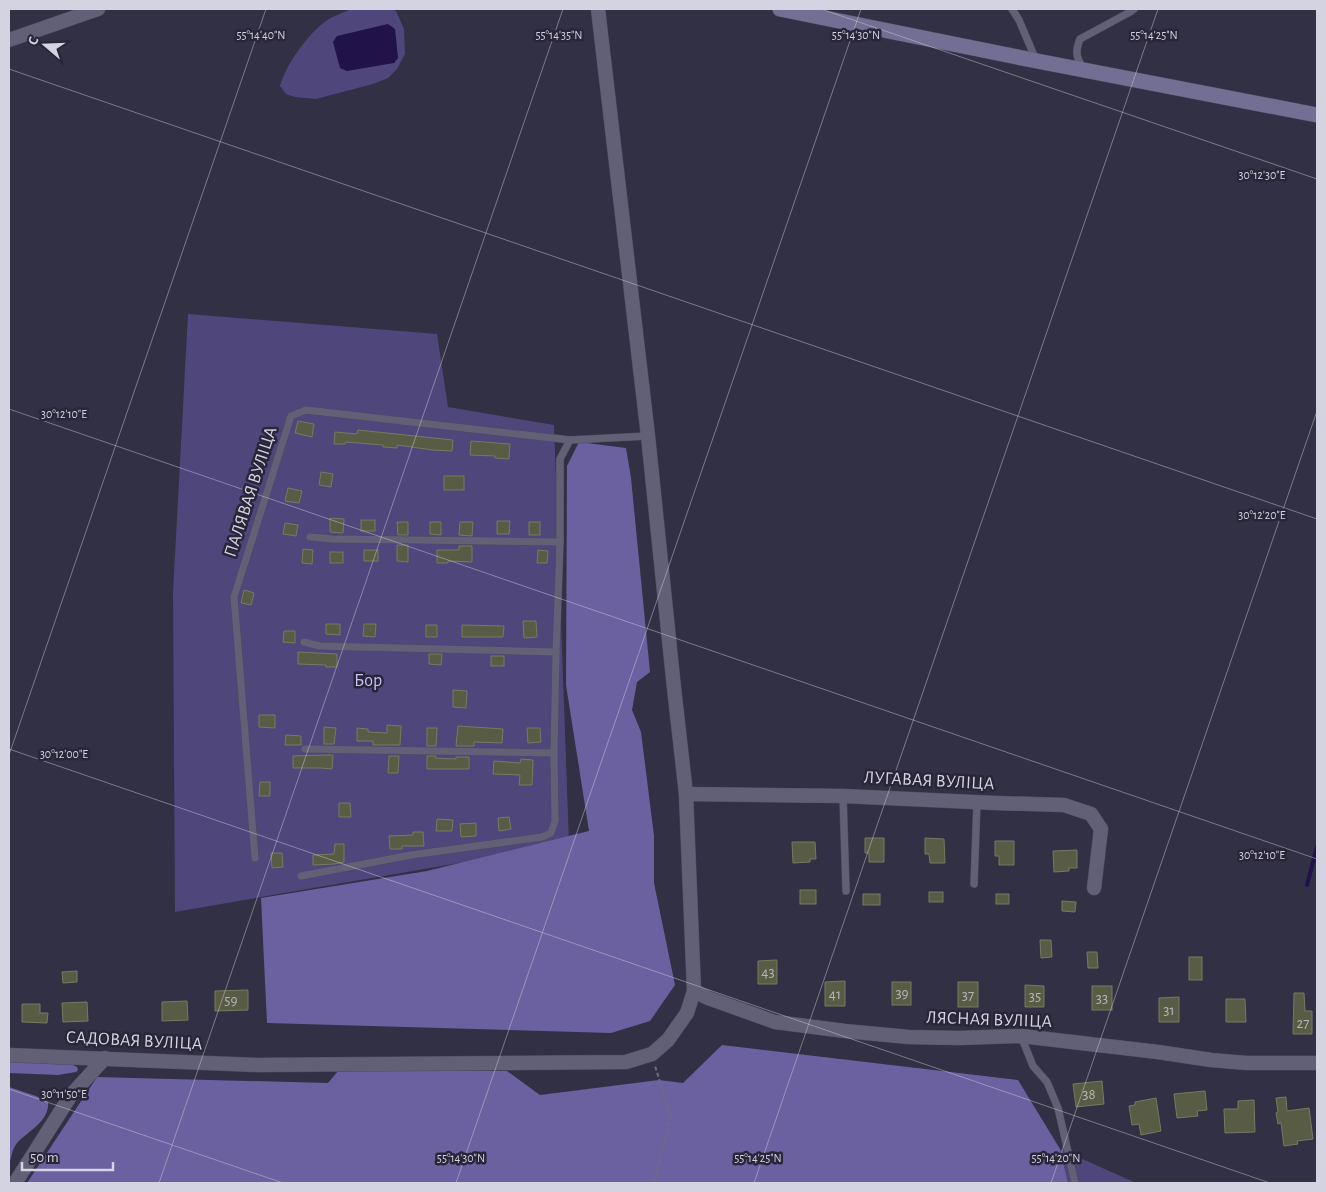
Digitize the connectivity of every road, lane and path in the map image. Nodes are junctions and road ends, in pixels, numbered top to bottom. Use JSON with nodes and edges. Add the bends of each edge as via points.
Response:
{"nodes":[{"id":1,"x":98,"y":9,"type":"edge"},
{"id":2,"x":598,"y":9,"type":"edge"},
{"id":3,"x":780,"y":9,"type":"edge"},
{"id":4,"x":1012,"y":9,"type":"edge"},
{"id":5,"x":1134,"y":9,"type":"edge"},
{"id":6,"x":9,"y":40,"type":"edge"},
{"id":7,"x":1036,"y":61,"type":"junction"},
{"id":8,"x":1085,"y":70,"type":"junction"},
{"id":9,"x":1317,"y":115,"type":"edge"},
{"id":10,"x":648,"y":436,"type":"junction"},
{"id":11,"x":570,"y":440,"type":"junction"},
{"id":12,"x":310,"y":537,"type":"dead end"},
{"id":13,"x":560,"y":542,"type":"junction"},
{"id":14,"x":304,"y":642,"type":"dead end"},
{"id":15,"x":556,"y":652,"type":"junction"},
{"id":16,"x":306,"y":749,"type":"dead end"},
{"id":17,"x":554,"y":752,"type":"junction"},
{"id":18,"x":686,"y":794,"type":"junction"},
{"id":19,"x":843,"y":796,"type":"junction"},
{"id":20,"x":977,"y":802,"type":"junction"},
{"id":21,"x":255,"y":858,"type":"dead end"},
{"id":22,"x":301,"y":876,"type":"dead end"},
{"id":23,"x":974,"y":884,"type":"dead end"},
{"id":24,"x":1094,"y":888,"type":"dead end"},
{"id":25,"x":846,"y":892,"type":"dead end"},
{"id":26,"x":694,"y":991,"type":"junction"},
{"id":27,"x":1021,"y":1036,"type":"junction"},
{"id":28,"x":652,"y":1054,"type":"junction"},
{"id":29,"x":9,"y":1055,"type":"edge"},
{"id":30,"x":105,"y":1058,"type":"junction"},
{"id":31,"x":1317,"y":1063,"type":"edge"},
{"id":32,"x":1074,"y":1180,"type":"edge"},
{"id":33,"x":15,"y":1183,"type":"edge"},
{"id":34,"x":654,"y":1183,"type":"edge"}],
"edges":[{"from":1,"to":6,"type":"street"},
{"from":2,"to":10,"type":"street"},
{"from":3,"to":7,"type":"street"},
{"from":4,"to":7,"type":"lane"},
{"from":5,"to":8,"type":"lane","via":[[1080,39],[1077,59]]},
{"from":7,"to":8,"type":"street"},
{"from":8,"to":9,"type":"street"},
{"from":10,"to":11,"type":"lane"},
{"from":10,"to":18,"type":"street"},
{"from":11,"to":13,"type":"lane","via":[[560,459]]},
{"from":11,"to":21,"type":"lane","name":"ПАЛЯВАЯ ВУЛІЦА","via":[[306,410],[291,416],[234,597]]},
{"from":12,"to":13,"type":"lane"},
{"from":13,"to":15,"type":"lane"},
{"from":14,"to":15,"type":"lane","via":[[319,646]]},
{"from":15,"to":17,"type":"lane"},
{"from":16,"to":17,"type":"lane"},
{"from":17,"to":22,"type":"lane","via":[[555,821],[551,832],[542,837],[412,855]]},
{"from":18,"to":19,"type":"street","name":"ЛУГАВАЯ ВУЛІЦА"},
{"from":18,"to":26,"type":"street"},
{"from":19,"to":20,"type":"street","name":"ЛУГАВАЯ ВУЛІЦА"},
{"from":19,"to":25,"type":"lane"},
{"from":20,"to":23,"type":"lane"},
{"from":20,"to":24,"type":"street","name":"ЛУГАВАЯ ВУЛІЦА","via":[[1064,805],[1091,814],[1101,829]]},
{"from":26,"to":27,"type":"street","name":"ЛЯСНАЯ ВУЛІЦА","via":[[775,1022],[845,1032],[909,1037]]},
{"from":26,"to":28,"type":"street","via":[[687,1013],[668,1040]]},
{"from":27,"to":31,"type":"street","name":"ЛЯСНАЯ ВУЛІЦА","via":[[1212,1060]]},
{"from":27,"to":32,"type":"lane","via":[[1033,1066],[1047,1082],[1058,1108]]},
{"from":28,"to":30,"type":"street","name":"САДОВАЯ ВУЛІЦА","via":[[626,1062],[258,1065]]},
{"from":28,"to":34,"type":"path","via":[[671,1116]]},
{"from":29,"to":30,"type":"street","name":"САДОВАЯ ВУЛІЦА"},
{"from":30,"to":33,"type":"street","via":[[71,1095]]}]}
